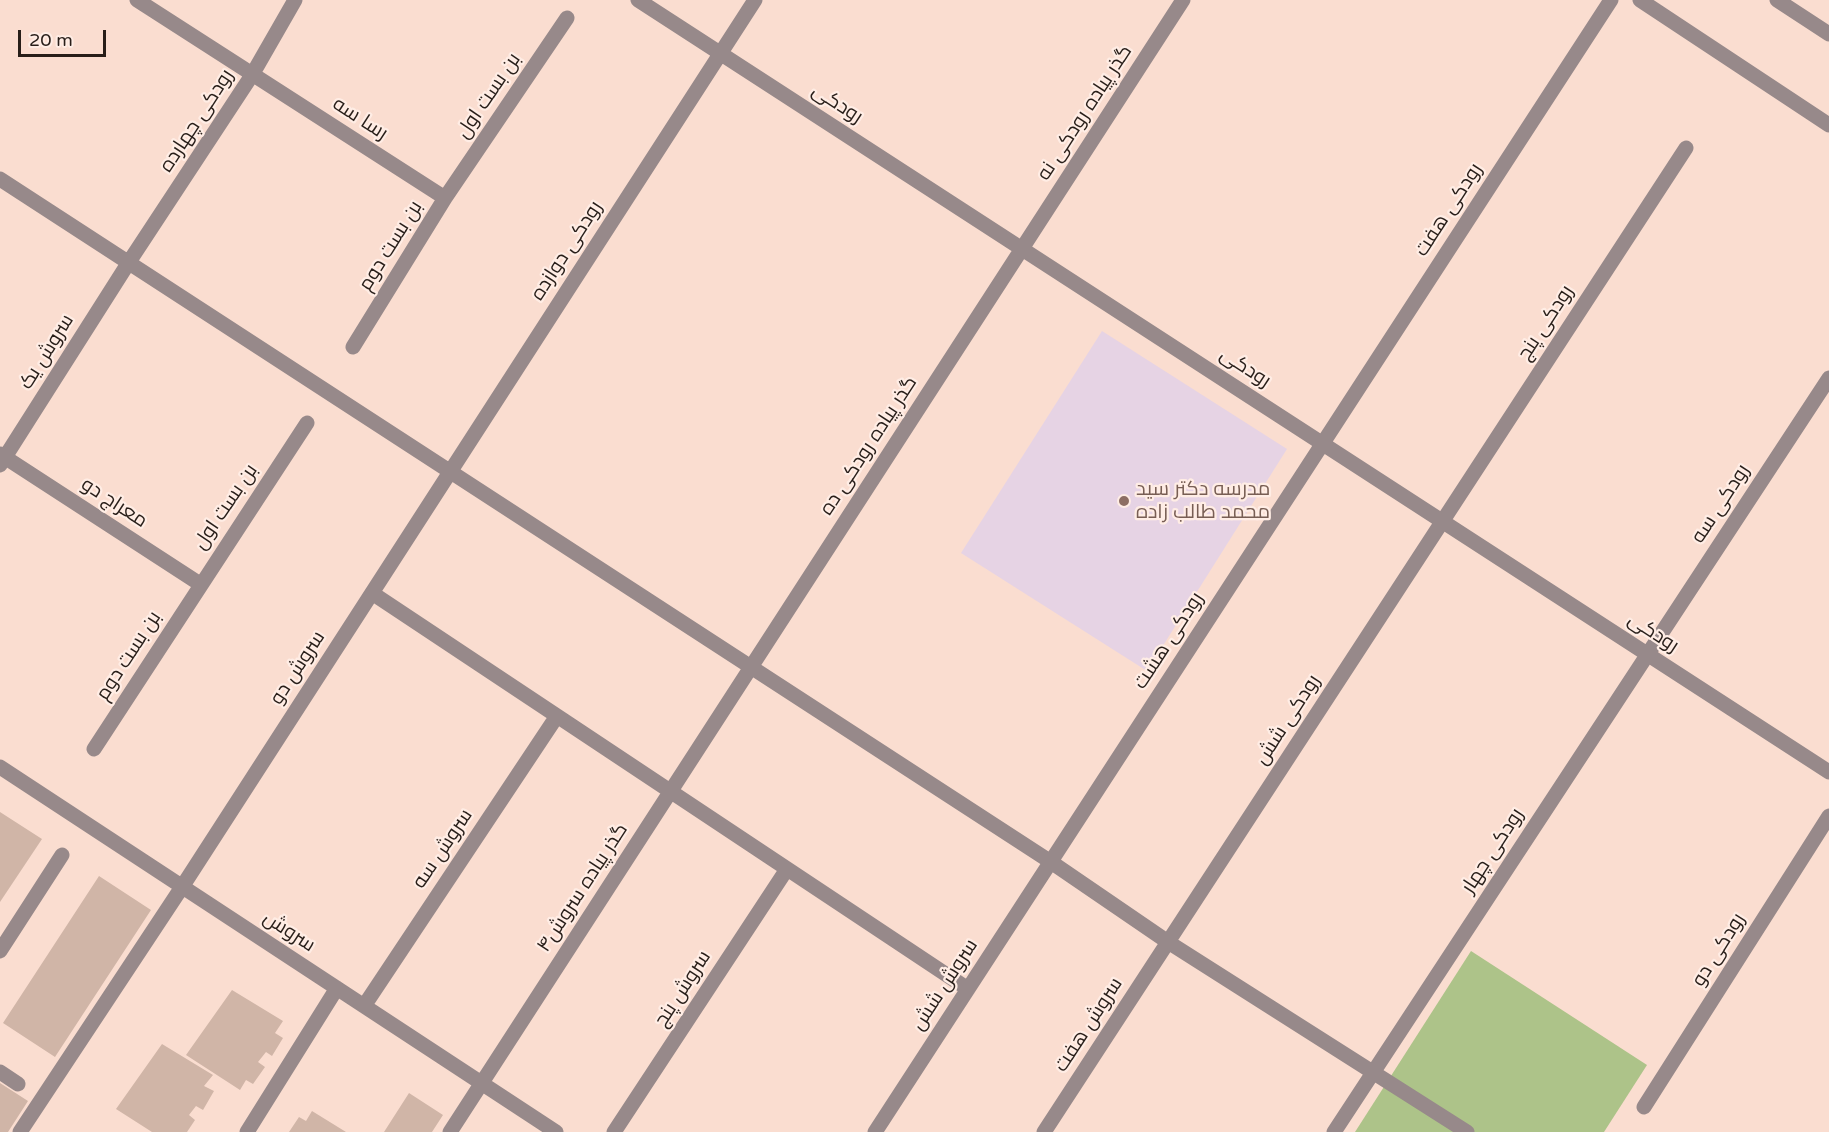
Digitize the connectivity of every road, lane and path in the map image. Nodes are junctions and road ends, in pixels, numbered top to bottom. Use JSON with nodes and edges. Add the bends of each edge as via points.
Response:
{"nodes":[{"id":1,"x":137,"y":0,"type":"edge"},
{"id":2,"x":295,"y":0,"type":"edge"},
{"id":3,"x":638,"y":0,"type":"edge"},
{"id":4,"x":755,"y":0,"type":"edge"},
{"id":5,"x":1183,"y":0,"type":"edge"},
{"id":6,"x":1611,"y":0,"type":"edge"},
{"id":7,"x":1640,"y":0,"type":"edge"},
{"id":8,"x":1777,"y":0,"type":"edge"},
{"id":9,"x":567,"y":18,"type":"dead end"},
{"id":10,"x":1828,"y":32,"type":"edge"},
{"id":11,"x":720,"y":53,"type":"junction"},
{"id":12,"x":252,"y":75,"type":"junction"},
{"id":13,"x":1829,"y":125,"type":"edge"},
{"id":14,"x":1686,"y":148,"type":"dead end"},
{"id":15,"x":0,"y":179,"type":"edge"},
{"id":16,"x":446,"y":198,"type":"junction"},
{"id":17,"x":1022,"y":249,"type":"junction"},
{"id":18,"x":129,"y":262,"type":"junction"},
{"id":19,"x":353,"y":347,"type":"dead end"},
{"id":20,"x":1829,"y":378,"type":"edge"},
{"id":21,"x":307,"y":423,"type":"dead end"},
{"id":22,"x":1323,"y":444,"type":"junction"},
{"id":23,"x":2,"y":459,"type":"edge"},
{"id":24,"x":450,"y":471,"type":"junction"},
{"id":25,"x":1442,"y":521,"type":"junction"},
{"id":26,"x":200,"y":584,"type":"junction"},
{"id":27,"x":372,"y":593,"type":"junction"},
{"id":28,"x":1647,"y":654,"type":"junction"},
{"id":29,"x":751,"y":667,"type":"junction"},
{"id":30,"x":557,"y":716,"type":"junction"},
{"id":31,"x":94,"y":749,"type":"dead end"},
{"id":32,"x":0,"y":767,"type":"edge"},
{"id":33,"x":1829,"y":772,"type":"edge"},
{"id":34,"x":669,"y":793,"type":"junction"},
{"id":35,"x":1829,"y":816,"type":"edge"},
{"id":36,"x":62,"y":855,"type":"dead end"},
{"id":37,"x":1051,"y":862,"type":"junction"},
{"id":38,"x":787,"y":869,"type":"junction"},
{"id":39,"x":182,"y":887,"type":"junction"},
{"id":40,"x":1168,"y":942,"type":"junction"},
{"id":41,"x":0,"y":951,"type":"edge"},
{"id":42,"x":337,"y":988,"type":"junction"},
{"id":43,"x":968,"y":990,"type":"junction"},
{"id":44,"x":364,"y":1006,"type":"junction"},
{"id":45,"x":0,"y":1072,"type":"edge"},
{"id":46,"x":1374,"y":1072,"type":"junction"},
{"id":47,"x":482,"y":1083,"type":"junction"},
{"id":48,"x":18,"y":1084,"type":"dead end"},
{"id":49,"x":1644,"y":1107,"type":"dead end"},
{"id":50,"x":20,"y":1132,"type":"edge"},
{"id":51,"x":247,"y":1132,"type":"edge"},
{"id":52,"x":450,"y":1132,"type":"edge"},
{"id":53,"x":556,"y":1132,"type":"edge"},
{"id":54,"x":614,"y":1132,"type":"edge"},
{"id":55,"x":875,"y":1132,"type":"edge"},
{"id":56,"x":1044,"y":1132,"type":"edge"},
{"id":57,"x":1334,"y":1132,"type":"edge"},
{"id":58,"x":1467,"y":1132,"type":"edge"}],
"edges":[{"from":1,"to":12,"type":"street","name":"رسا سه"},
{"from":2,"to":12,"type":"street","name":"رودکی چهارده"},
{"from":3,"to":11,"type":"street","name":"رودکی"},
{"from":4,"to":11,"type":"street","name":"رودکی دوازده"},
{"from":5,"to":17,"type":"street","name":"گذر پیاده رودکی نه"},
{"from":6,"to":22,"type":"street","name":"رودکی هفت"},
{"from":7,"to":13,"type":"street"},
{"from":8,"to":10,"type":"street"},
{"from":9,"to":16,"type":"street","name":"بن بست اول"},
{"from":11,"to":17,"type":"street","name":"رودکی"},
{"from":11,"to":24,"type":"street","name":"رودکی دوازده"},
{"from":12,"to":16,"type":"street","name":"رسا سه"},
{"from":12,"to":18,"type":"street","name":"رودکی چهارده"},
{"from":14,"to":25,"type":"street","name":"رودکی پنج"},
{"from":15,"to":18,"type":"street"},
{"from":16,"to":19,"type":"street","name":"بن بست دوم"},
{"from":17,"to":22,"type":"street","name":"رودکی"},
{"from":17,"to":29,"type":"street","name":"گذر پیاده رودکی ده"},
{"from":18,"to":23,"type":"street","name":"سروش یک"},
{"from":18,"to":24,"type":"street"},
{"from":20,"to":28,"type":"street","name":"رودکی سه"},
{"from":21,"to":26,"type":"street","name":"بن بست اول"},
{"from":22,"to":25,"type":"street","name":"رودکی"},
{"from":22,"to":37,"type":"street","name":"رودکی هشت"},
{"from":23,"to":26,"type":"street","name":"معراج دو"},
{"from":24,"to":27,"type":"street","name":"سروش دو"},
{"from":24,"to":29,"type":"street"},
{"from":25,"to":28,"type":"street","name":"رودکی"},
{"from":25,"to":40,"type":"street","name":"رودکی شش"},
{"from":26,"to":31,"type":"street","name":"بن بست دوم"},
{"from":27,"to":30,"type":"street"},
{"from":27,"to":39,"type":"street","name":"سروش دو"},
{"from":28,"to":33,"type":"street","name":"رودکی"},
{"from":28,"to":46,"type":"street","name":"رودکی چهار"},
{"from":29,"to":34,"type":"street","name":"گذر پیاده سروش۴"},
{"from":29,"to":37,"type":"street"},
{"from":30,"to":34,"type":"street"},
{"from":30,"to":44,"type":"street","name":"سروش سه"},
{"from":32,"to":39,"type":"street","name":"سروش"},
{"from":34,"to":38,"type":"street"},
{"from":34,"to":47,"type":"street","name":"گذر پیاده سروش۴"},
{"from":35,"to":49,"type":"street","name":"رودکی دو"},
{"from":36,"to":41,"type":"street"},
{"from":37,"to":40,"type":"street"},
{"from":37,"to":43,"type":"street","name":"سروش شش"},
{"from":38,"to":43,"type":"street"},
{"from":38,"to":54,"type":"street","name":"سروش پنج"},
{"from":39,"to":42,"type":"street","name":"سروش"},
{"from":39,"to":50,"type":"street","name":"سروش دو"},
{"from":40,"to":46,"type":"street"},
{"from":40,"to":56,"type":"street","name":"سروش هفت"},
{"from":42,"to":44,"type":"street","name":"سروش"},
{"from":42,"to":51,"type":"street"},
{"from":43,"to":55,"type":"street","name":"سروش شش"},
{"from":44,"to":47,"type":"street","name":"سروش"},
{"from":45,"to":48,"type":"street"},
{"from":46,"to":57,"type":"street","name":"رودکی چهار"},
{"from":46,"to":58,"type":"street"},
{"from":47,"to":52,"type":"street","name":"گذر پیاده سروش۴"},
{"from":47,"to":53,"type":"street","name":"سروش"}]}
